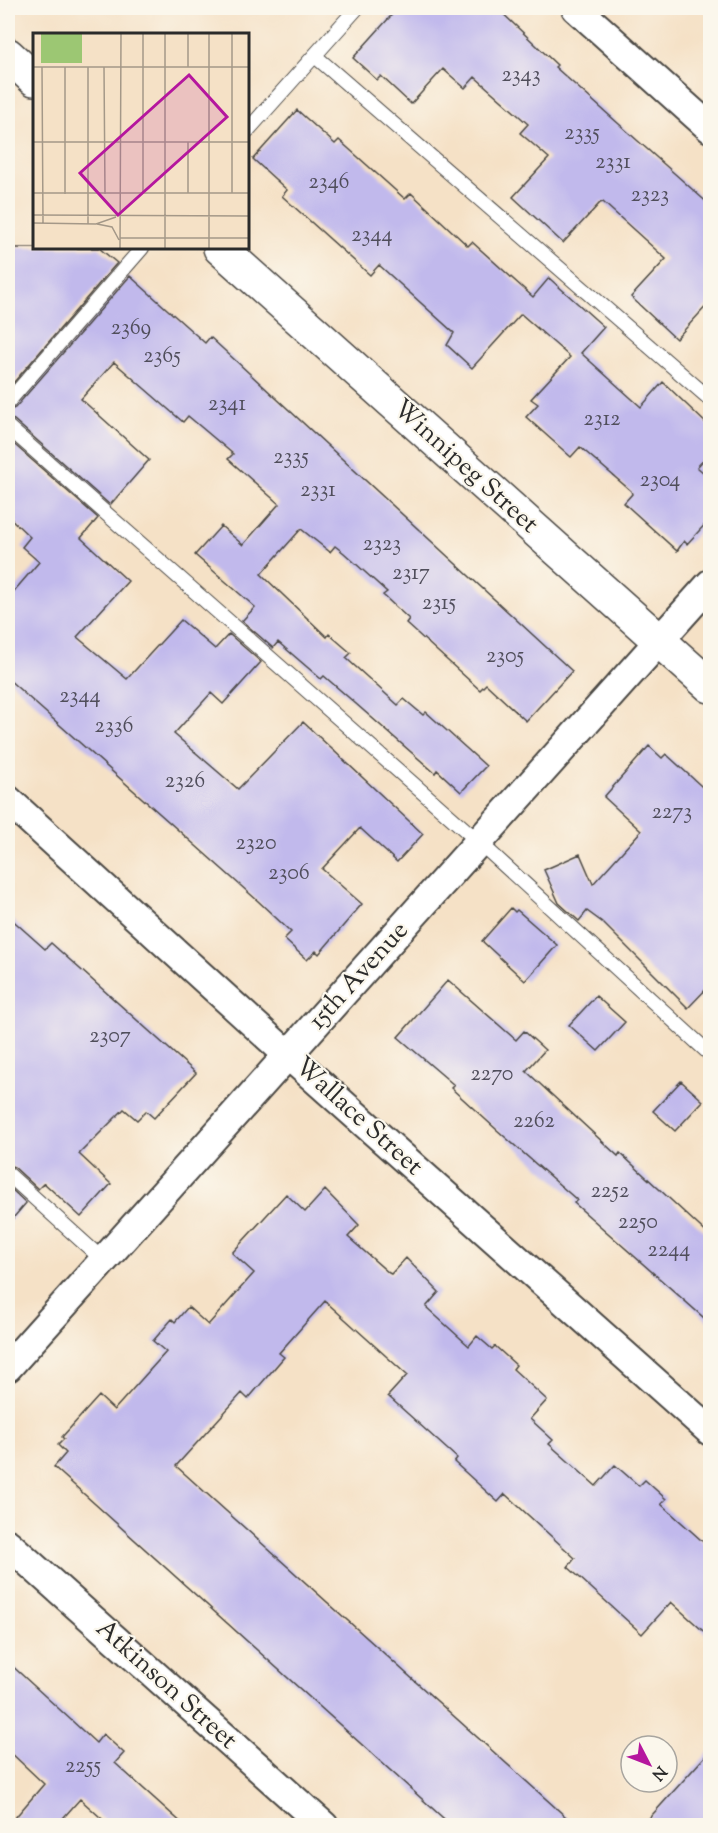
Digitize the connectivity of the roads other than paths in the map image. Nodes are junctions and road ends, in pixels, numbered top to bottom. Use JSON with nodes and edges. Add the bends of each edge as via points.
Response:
{"nodes":[{"id":1,"x":357,"y":8,"type":"edge"},
{"id":2,"x":576,"y":8,"type":"edge"},
{"id":3,"x":8,"y":54,"type":"edge"},
{"id":4,"x":315,"y":56,"type":"junction"},
{"id":5,"x":33,"y":78,"type":"edge"},
{"id":6,"x":711,"y":128,"type":"edge"},
{"id":7,"x":249,"y":129,"type":"edge"},
{"id":8,"x":141,"y":249,"type":"edge"},
{"id":9,"x":221,"y":249,"type":"edge"},
{"id":10,"x":711,"y":399,"type":"edge"},
{"id":11,"x":8,"y":402,"type":"edge"},
{"id":12,"x":8,"y":427,"type":"edge"},
{"id":13,"x":711,"y":584,"type":"edge"},
{"id":14,"x":660,"y":640,"type":"junction"},
{"id":15,"x":711,"y":686,"type":"edge"},
{"id":16,"x":8,"y":800,"type":"edge"},
{"id":17,"x":479,"y":842,"type":"junction"},
{"id":18,"x":711,"y":1054,"type":"edge"},
{"id":19,"x":288,"y":1055,"type":"junction"},
{"id":20,"x":8,"y":1174,"type":"edge"},
{"id":21,"x":103,"y":1260,"type":"junction"},
{"id":22,"x":8,"y":1367,"type":"edge"},
{"id":23,"x":711,"y":1431,"type":"edge"},
{"id":24,"x":8,"y":1544,"type":"edge"},
{"id":25,"x":324,"y":1826,"type":"edge"}],
"edges":[{"from":1,"to":4,"type":"lane"},
{"from":2,"to":6,"type":"street"},
{"from":3,"to":5,"type":"street"},
{"from":4,"to":7,"type":"lane"},
{"from":4,"to":10,"type":"lane"},
{"from":8,"to":11,"type":"lane"},
{"from":9,"to":14,"type":"street","name":"Winnipeg Street"},
{"from":12,"to":17,"type":"lane"},
{"from":13,"to":14,"type":"street","name":"15th Avenue"},
{"from":14,"to":15,"type":"street","name":"Winnipeg Street"},
{"from":14,"to":17,"type":"street","name":"15th Avenue"},
{"from":16,"to":19,"type":"street","name":"Wallace Street"},
{"from":17,"to":18,"type":"lane"},
{"from":17,"to":19,"type":"street","name":"15th Avenue"},
{"from":19,"to":21,"type":"street","name":"15th Avenue"},
{"from":19,"to":23,"type":"street","name":"Wallace Street"},
{"from":20,"to":21,"type":"lane"},
{"from":21,"to":22,"type":"street","name":"15th Avenue"},
{"from":24,"to":25,"type":"street","name":"Atkinson Street"}]}
